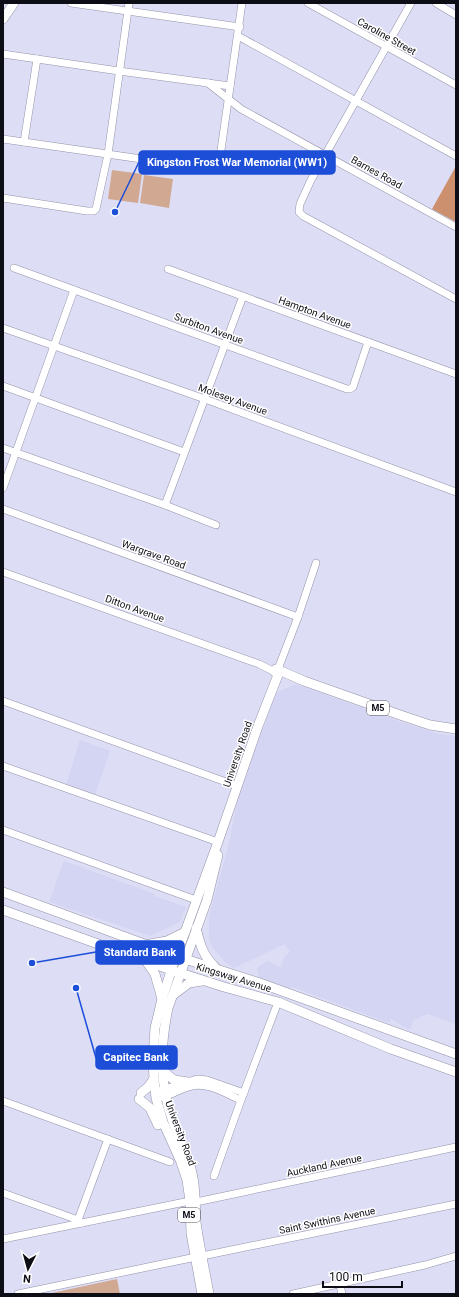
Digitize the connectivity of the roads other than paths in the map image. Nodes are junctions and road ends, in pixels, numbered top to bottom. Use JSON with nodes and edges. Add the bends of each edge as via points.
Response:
{"nodes":[{"id":1,"x":14,"y":3,"type":"edge"},
{"id":2,"x":71,"y":3,"type":"edge"},
{"id":3,"x":129,"y":3,"type":"edge"},
{"id":4,"x":242,"y":3,"type":"edge"},
{"id":5,"x":308,"y":3,"type":"edge"},
{"id":6,"x":411,"y":3,"type":"edge"},
{"id":7,"x":436,"y":3,"type":"edge"},
{"id":8,"x":128,"y":11,"type":"junction"},
{"id":9,"x":456,"y":14,"type":"edge"},
{"id":10,"x":3,"y":19,"type":"edge"},
{"id":11,"x":240,"y":27,"type":"junction"},
{"id":12,"x":238,"y":36,"type":"junction"},
{"id":13,"x":386,"y":47,"type":"junction"},
{"id":14,"x":3,"y":54,"type":"edge"},
{"id":15,"x":37,"y":59,"type":"junction"},
{"id":16,"x":119,"y":71,"type":"junction"},
{"id":17,"x":208,"y":83,"type":"junction"},
{"id":18,"x":456,"y":85,"type":"edge"},
{"id":19,"x":230,"y":86,"type":"junction"},
{"id":20,"x":229,"y":100,"type":"junction"},
{"id":21,"x":357,"y":101,"type":"junction"},
{"id":22,"x":3,"y":139,"type":"edge"},
{"id":23,"x":24,"y":142,"type":"junction"},
{"id":24,"x":108,"y":154,"type":"junction"},
{"id":25,"x":326,"y":156,"type":"junction"},
{"id":26,"x":456,"y":156,"type":"edge"},
{"id":27,"x":3,"y":198,"type":"edge"},
{"id":28,"x":456,"y":228,"type":"edge"},
{"id":29,"x":14,"y":268,"type":"dead end"},
{"id":30,"x":168,"y":269,"type":"dead end"},
{"id":31,"x":74,"y":290,"type":"junction"},
{"id":32,"x":243,"y":296,"type":"junction"},
{"id":33,"x":456,"y":299,"type":"edge"},
{"id":34,"x":3,"y":328,"type":"edge"},
{"id":35,"x":368,"y":342,"type":"junction"},
{"id":36,"x":225,"y":345,"type":"junction"},
{"id":37,"x":54,"y":347,"type":"junction"},
{"id":38,"x":456,"y":374,"type":"edge"},
{"id":39,"x":3,"y":386,"type":"edge"},
{"id":40,"x":35,"y":398,"type":"junction"},
{"id":41,"x":205,"y":399,"type":"junction"},
{"id":42,"x":3,"y":448,"type":"edge"},
{"id":43,"x":15,"y":452,"type":"junction"},
{"id":44,"x":184,"y":452,"type":"junction"},
{"id":45,"x":3,"y":488,"type":"edge"},
{"id":46,"x":456,"y":492,"type":"edge"},
{"id":47,"x":165,"y":505,"type":"junction"},
{"id":48,"x":3,"y":509,"type":"edge"},
{"id":49,"x":216,"y":525,"type":"dead end"},
{"id":50,"x":316,"y":563,"type":"dead end"},
{"id":51,"x":3,"y":572,"type":"edge"},
{"id":52,"x":298,"y":616,"type":"junction"},
{"id":53,"x":278,"y":671,"type":"junction"},
{"id":54,"x":3,"y":701,"type":"edge"},
{"id":55,"x":456,"y":728,"type":"edge"},
{"id":56,"x":3,"y":766,"type":"edge"},
{"id":57,"x":237,"y":786,"type":"junction"},
{"id":58,"x":225,"y":823,"type":"junction"},
{"id":59,"x":3,"y":830,"type":"edge"},
{"id":60,"x":218,"y":842,"type":"junction"},
{"id":61,"x":3,"y":892,"type":"edge"},
{"id":62,"x":196,"y":900,"type":"junction"},
{"id":63,"x":3,"y":910,"type":"edge"},
{"id":64,"x":196,"y":928,"type":"junction"},
{"id":65,"x":184,"y":932,"type":"junction"},
{"id":66,"x":148,"y":944,"type":"junction"},
{"id":67,"x":180,"y":957,"type":"junction"},
{"id":68,"x":146,"y":961,"type":"junction"},
{"id":69,"x":219,"y":970,"type":"junction"},
{"id":70,"x":176,"y":971,"type":"junction"},
{"id":71,"x":207,"y":982,"type":"junction"},
{"id":72,"x":172,"y":996,"type":"junction"},
{"id":73,"x":162,"y":999,"type":"junction"},
{"id":74,"x":278,"y":1002,"type":"junction"},
{"id":75,"x":456,"y":1054,"type":"edge"},
{"id":76,"x":162,"y":1070,"type":"junction"},
{"id":77,"x":456,"y":1072,"type":"edge"},
{"id":78,"x":154,"y":1079,"type":"junction"},
{"id":79,"x":188,"y":1082,"type":"junction"},
{"id":80,"x":160,"y":1094,"type":"junction"},
{"id":81,"x":242,"y":1097,"type":"junction"},
{"id":82,"x":3,"y":1101,"type":"edge"},
{"id":83,"x":108,"y":1139,"type":"junction"},
{"id":84,"x":171,"y":1139,"type":"junction"},
{"id":85,"x":456,"y":1148,"type":"edge"},
{"id":86,"x":170,"y":1162,"type":"dead end"},
{"id":87,"x":214,"y":1176,"type":"dead end"},
{"id":88,"x":3,"y":1194,"type":"edge"},
{"id":89,"x":193,"y":1202,"type":"junction"},
{"id":90,"x":456,"y":1204,"type":"edge"},
{"id":91,"x":80,"y":1222,"type":"junction"},
{"id":92,"x":3,"y":1239,"type":"edge"},
{"id":93,"x":456,"y":1256,"type":"edge"},
{"id":94,"x":199,"y":1257,"type":"junction"},
{"id":95,"x":340,"y":1285,"type":"junction"},
{"id":96,"x":18,"y":1294,"type":"edge"},
{"id":97,"x":202,"y":1294,"type":"edge"},
{"id":98,"x":209,"y":1294,"type":"edge"},
{"id":99,"x":294,"y":1294,"type":"edge"},
{"id":100,"x":342,"y":1294,"type":"edge"}],
"edges":[{"from":1,"to":10,"type":"main road"},
{"from":2,"to":8,"type":"street"},
{"from":3,"to":8,"type":"street"},
{"from":4,"to":11,"type":"street"},
{"from":5,"to":13,"type":"street","name":"Caroline Street"},
{"from":6,"to":13,"type":"street"},
{"from":7,"to":9,"type":"street"},
{"from":8,"to":11,"type":"street"},
{"from":8,"to":16,"type":"street"},
{"from":11,"to":12,"type":"street"},
{"from":12,"to":19,"type":"street"},
{"from":12,"to":21,"type":"street"},
{"from":13,"to":18,"type":"street","name":"Caroline Street"},
{"from":13,"to":21,"type":"street"},
{"from":14,"to":15,"type":"street"},
{"from":15,"to":16,"type":"street"},
{"from":15,"to":23,"type":"street"},
{"from":16,"to":17,"type":"street"},
{"from":16,"to":24,"type":"street"},
{"from":17,"to":19,"type":"street"},
{"from":17,"to":20,"type":"street","name":"Barnes Road"},
{"from":19,"to":20,"type":"street"},
{"from":20,"to":24,"type":"street","via":[[217,168]]},
{"from":20,"to":25,"type":"street","name":"Barnes Road"},
{"from":21,"to":25,"type":"street"},
{"from":21,"to":26,"type":"street"},
{"from":22,"to":23,"type":"street"},
{"from":23,"to":24,"type":"street"},
{"from":24,"to":27,"type":"street","via":[[94,211]]},
{"from":25,"to":28,"type":"street","name":"Barnes Road"},
{"from":25,"to":33,"type":"street","via":[[311,180],[299,212]]},
{"from":29,"to":31,"type":"street","name":"Surbiton Avenue"},
{"from":30,"to":32,"type":"street","name":"Hampton Avenue"},
{"from":31,"to":36,"type":"street","name":"Surbiton Avenue"},
{"from":31,"to":37,"type":"street"},
{"from":32,"to":35,"type":"street","name":"Hampton Avenue"},
{"from":32,"to":36,"type":"street"},
{"from":34,"to":37,"type":"street","name":"Molesey Avenue"},
{"from":35,"to":36,"type":"street","name":"Surbiton Avenue","via":[[353,387],[349,389]]},
{"from":35,"to":38,"type":"street","name":"Hampton Avenue"},
{"from":36,"to":41,"type":"street"},
{"from":37,"to":40,"type":"street"},
{"from":37,"to":41,"type":"street","name":"Molesey Avenue"},
{"from":39,"to":40,"type":"street"},
{"from":40,"to":43,"type":"street"},
{"from":40,"to":44,"type":"street"},
{"from":41,"to":44,"type":"street"},
{"from":41,"to":46,"type":"street","name":"Molesey Avenue"},
{"from":42,"to":43,"type":"street"},
{"from":43,"to":45,"type":"street"},
{"from":43,"to":47,"type":"street"},
{"from":44,"to":47,"type":"street"},
{"from":47,"to":49,"type":"street"},
{"from":48,"to":52,"type":"street","name":"Wargrave Road"},
{"from":50,"to":52,"type":"street","name":"University Road"},
{"from":51,"to":53,"type":"street","name":"Ditton Avenue"},
{"from":52,"to":53,"type":"street","name":"University Road"},
{"from":53,"to":55,"type":"main road","name":"Ditton Avenue","number":"M5","via":[[410,719],[430,725]]},
{"from":53,"to":57,"type":"main road","name":"University Road","number":"M5"},
{"from":54,"to":57,"type":"street"},
{"from":56,"to":60,"type":"street"},
{"from":57,"to":58,"type":"main road","name":"University Road","number":"M5"},
{"from":58,"to":60,"type":"main road","name":"University Road","number":"M5"},
{"from":58,"to":64,"type":"main road","name":"University Road","number":"M5","via":[[214,875]]},
{"from":59,"to":62,"type":"street"},
{"from":60,"to":62,"type":"main road","name":"University Road","number":"M5"},
{"from":61,"to":66,"type":"main road","name":"Kingsway Avenue"},
{"from":62,"to":65,"type":"main road","name":"University Road","number":"M5"},
{"from":63,"to":68,"type":"main road","name":"Kingsway Avenue"},
{"from":64,"to":67,"type":"main road","name":"University Road","number":"M5"},
{"from":64,"to":69,"type":"main road","via":[[203,952],[209,962]]},
{"from":65,"to":66,"type":"main road","via":[[168,940]]},
{"from":65,"to":67,"type":"main road","name":"University Road","number":"M5"},
{"from":66,"to":67,"type":"main road","name":"Kingsway Avenue"},
{"from":67,"to":69,"type":"main road","name":"Kingsway Avenue"},
{"from":67,"to":70,"type":"main road","name":"University Road","number":"M5"},
{"from":68,"to":70,"type":"main road","name":"Kingsway Avenue"},
{"from":68,"to":73,"type":"main road","via":[[154,974]]},
{"from":69,"to":75,"type":"main road","name":"Kingsway Avenue"},
{"from":70,"to":71,"type":"main road","name":"Kingsway Avenue"},
{"from":70,"to":72,"type":"main road","name":"University Road","number":"M5"},
{"from":70,"to":73,"type":"main road","name":"University Road","number":"M5"},
{"from":71,"to":72,"type":"main road","via":[[189,983]]},
{"from":71,"to":74,"type":"main road","name":"Kingsway Avenue"},
{"from":72,"to":76,"type":"main road","name":"University Road","number":"M5","via":[[166,1017]]},
{"from":73,"to":78,"type":"main road","name":"University Road","number":"M5","via":[[155,1028]]},
{"from":74,"to":77,"type":"main road","name":"Kingsway Avenue","via":[[391,1049]]},
{"from":74,"to":81,"type":"street"},
{"from":76,"to":79,"type":"main road","via":[[174,1080]]},
{"from":76,"to":80,"type":"main road","name":"University Road","number":"M5"},
{"from":78,"to":80,"type":"main road","name":"University Road","number":"M5"},
{"from":78,"to":84,"type":"main road","via":[[140,1096],[153,1113],[163,1134]]},
{"from":79,"to":80,"type":"street"},
{"from":79,"to":81,"type":"street","via":[[197,1079],[207,1080]]},
{"from":80,"to":81,"type":"street","via":[[198,1085]]},
{"from":80,"to":84,"type":"main road","name":"University Road","number":"M5","via":[[159,1111]]},
{"from":80,"to":89,"type":"main road","name":"University Road","number":"M5","via":[[194,1181]]},
{"from":81,"to":87,"type":"street"},
{"from":82,"to":83,"type":"street"},
{"from":83,"to":86,"type":"street"},
{"from":83,"to":91,"type":"street"},
{"from":84,"to":89,"type":"main road","name":"University Road","number":"M5"},
{"from":85,"to":89,"type":"street","name":"Auckland Avenue"},
{"from":88,"to":91,"type":"street"},
{"from":89,"to":91,"type":"street","name":"Auckland Avenue"},
{"from":89,"to":94,"type":"main road","name":"University Road","number":"M5","via":[[190,1222]]},
{"from":90,"to":94,"type":"street","name":"Saint Swithins Avenue"},
{"from":91,"to":92,"type":"street","name":"Auckland Avenue"},
{"from":93,"to":95,"type":"street"},
{"from":94,"to":96,"type":"street","name":"Saint Swithins Avenue"},
{"from":94,"to":97,"type":"main road","name":"University Road","number":"M5"},
{"from":94,"to":98,"type":"main road","name":"University Road","number":"M5"},
{"from":95,"to":99,"type":"street"},
{"from":95,"to":100,"type":"street"}]}
